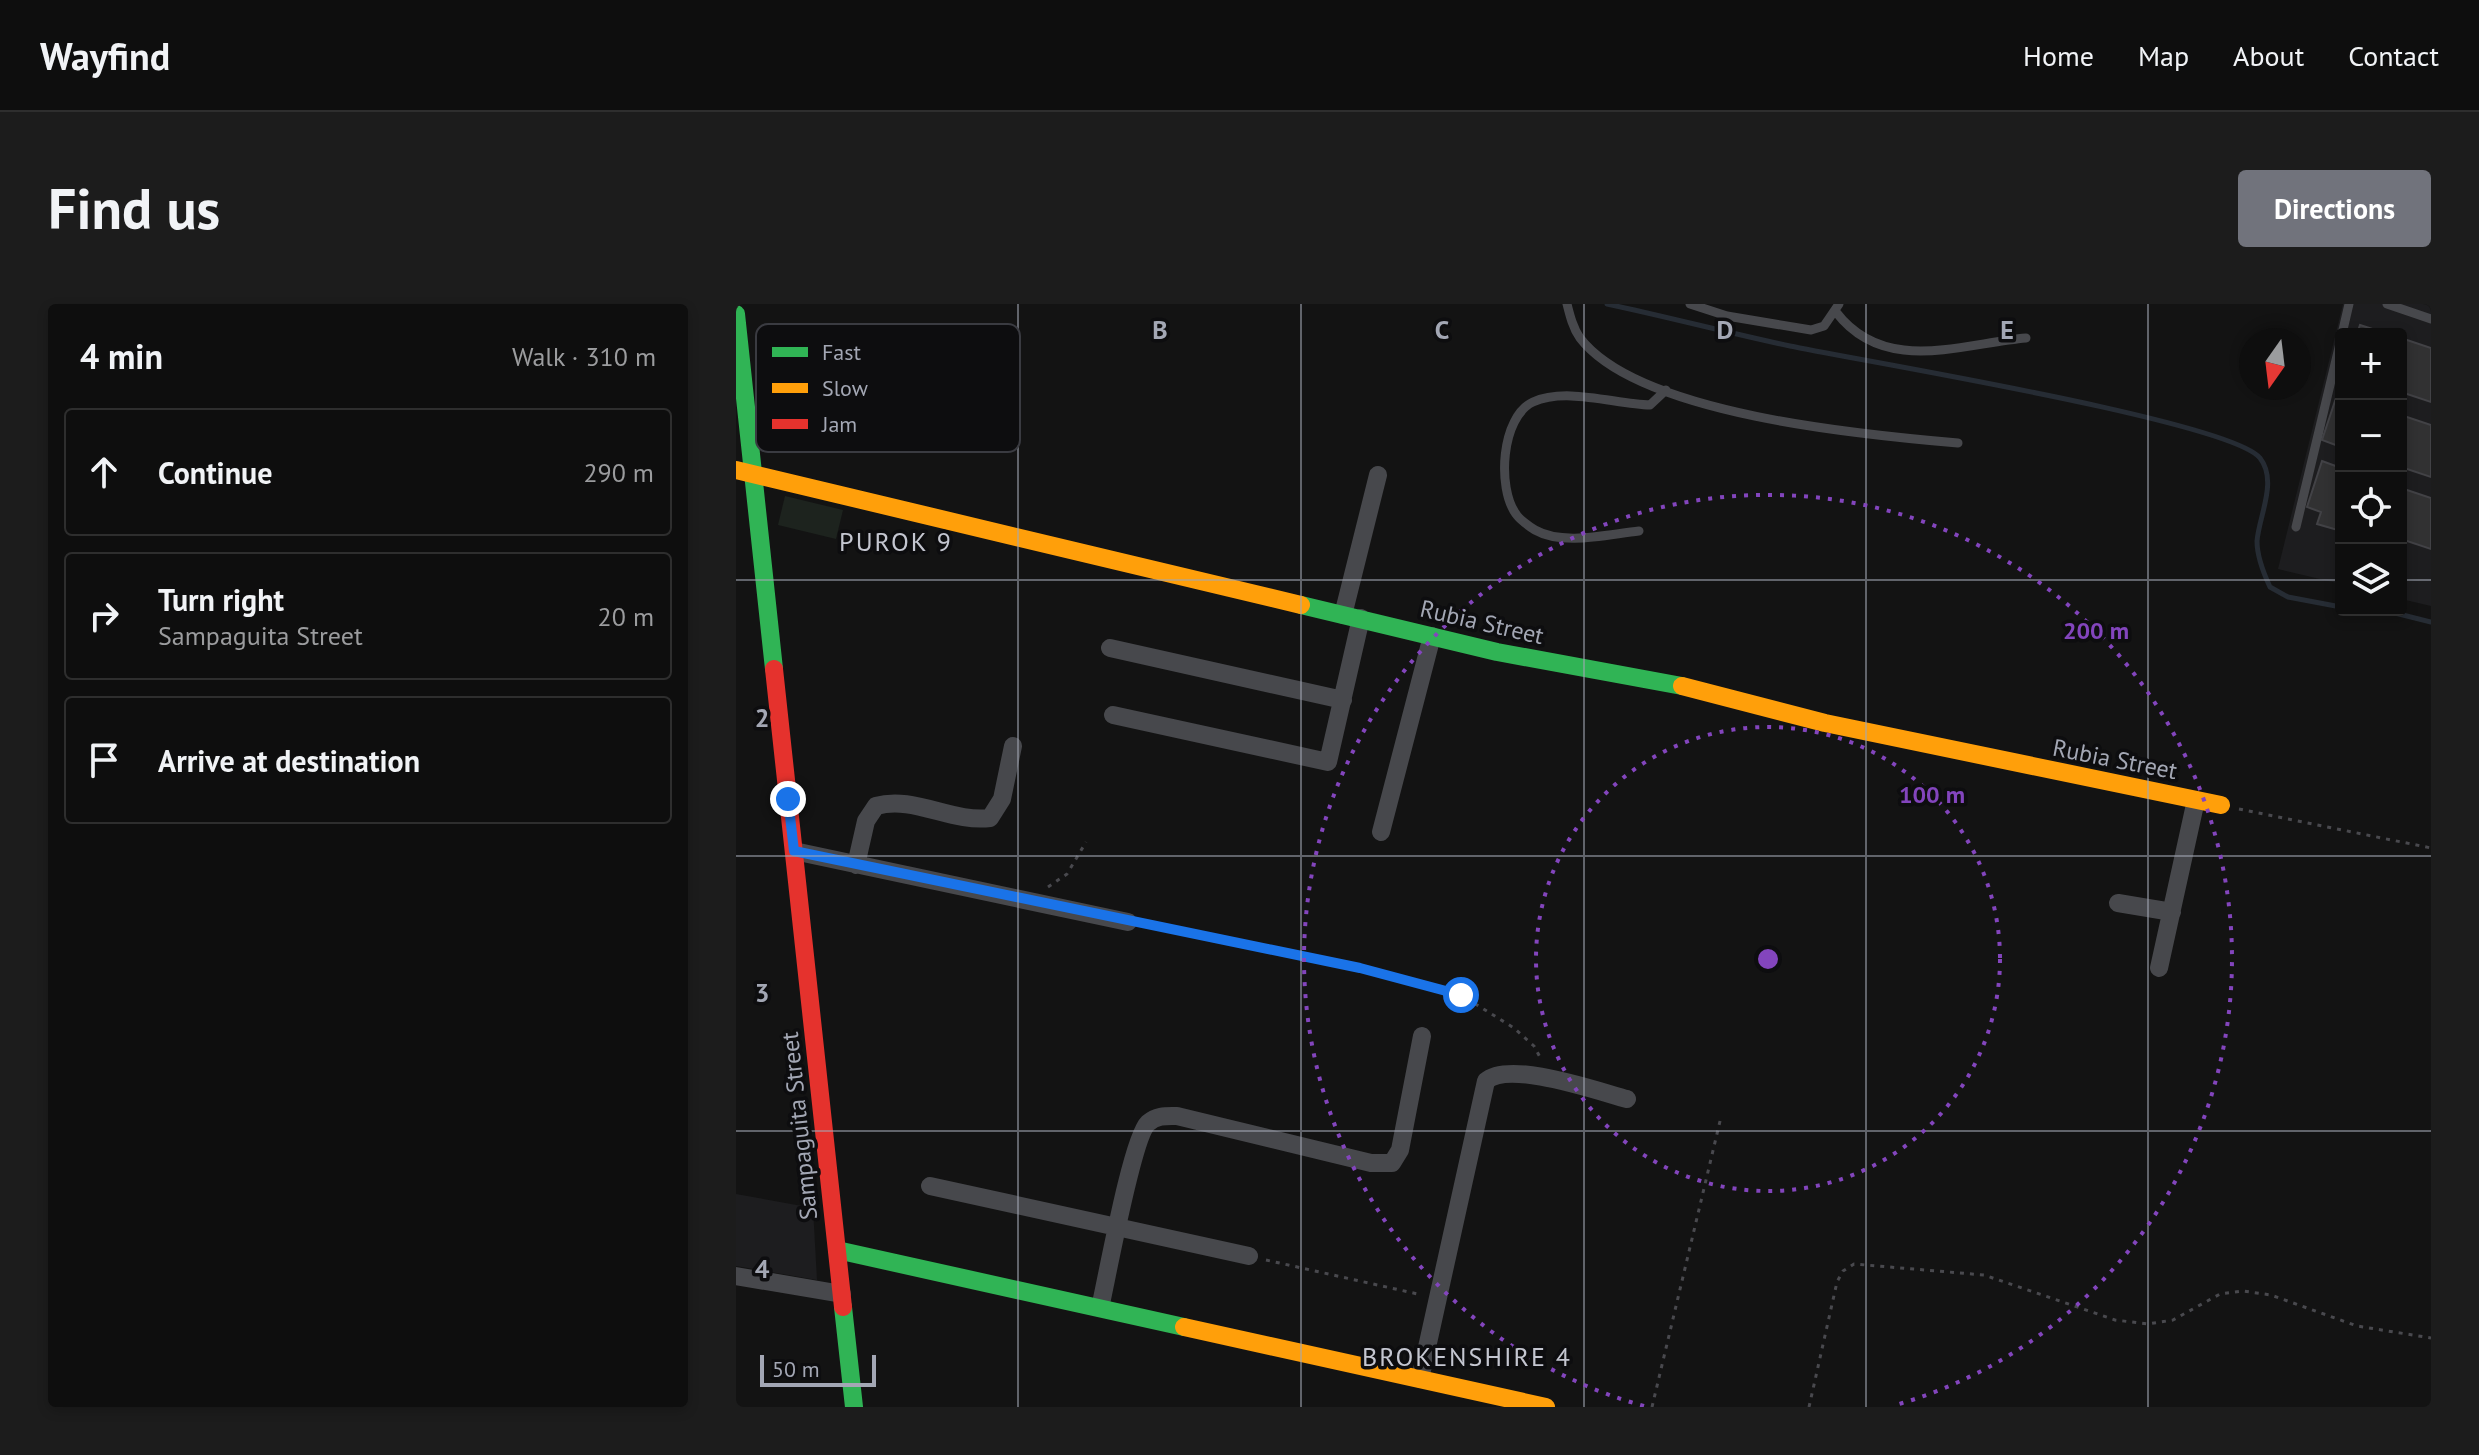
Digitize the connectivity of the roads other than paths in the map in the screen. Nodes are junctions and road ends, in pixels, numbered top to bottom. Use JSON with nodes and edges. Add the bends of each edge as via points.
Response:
{"nodes":[{"id":1,"x":1567,"y":304,"type":"edge"},
{"id":2,"x":1690,"y":304,"type":"edge"},
{"id":3,"x":2349,"y":304,"type":"edge"},
{"id":4,"x":2387,"y":304,"type":"edge"},
{"id":5,"x":1837,"y":308,"type":"edge"},
{"id":6,"x":736,"y":314,"type":"edge"},
{"id":7,"x":2431,"y":319,"type":"edge"},
{"id":8,"x":2344,"y":328,"type":"edge"},
{"id":9,"x":2026,"y":338,"type":"dead end"},
{"id":10,"x":2335,"y":366,"type":"edge"},
{"id":11,"x":1666,"y":390,"type":"junction"},
{"id":12,"x":1958,"y":443,"type":"dead end"},
{"id":13,"x":736,"y":470,"type":"edge"},
{"id":14,"x":755,"y":475,"type":"junction"},
{"id":15,"x":1378,"y":475,"type":"dead end"},
{"id":16,"x":2296,"y":527,"type":"dead end"},
{"id":17,"x":1639,"y":531,"type":"dead end"},
{"id":18,"x":1352,"y":616,"type":"junction"},
{"id":19,"x":1432,"y":636,"type":"junction"},
{"id":20,"x":1110,"y":648,"type":"dead end"},
{"id":21,"x":1343,"y":700,"type":"junction"},
{"id":22,"x":1113,"y":715,"type":"dead end"},
{"id":23,"x":1013,"y":746,"type":"dead end"},
{"id":24,"x":2196,"y":800,"type":"junction"},
{"id":25,"x":2221,"y":805,"type":"road end"},
{"id":26,"x":1381,"y":832,"type":"dead end"},
{"id":27,"x":794,"y":851,"type":"junction"},
{"id":28,"x":856,"y":865,"type":"junction"},
{"id":29,"x":2118,"y":903,"type":"dead end"},
{"id":30,"x":2172,"y":912,"type":"junction"},
{"id":31,"x":1128,"y":922,"type":"road end"},
{"id":32,"x":2159,"y":968,"type":"dead end"},
{"id":33,"x":1422,"y":1036,"type":"dead end"},
{"id":34,"x":1627,"y":1099,"type":"dead end"},
{"id":35,"x":930,"y":1186,"type":"dead end"},
{"id":36,"x":1119,"y":1227,"type":"junction"},
{"id":37,"x":837,"y":1250,"type":"junction"},
{"id":38,"x":1249,"y":1256,"type":"road end"},
{"id":39,"x":736,"y":1276,"type":"edge"},
{"id":40,"x":842,"y":1294,"type":"junction"},
{"id":41,"x":1100,"y":1308,"type":"junction"},
{"id":42,"x":1420,"y":1379,"type":"junction"},
{"id":43,"x":854,"y":1407,"type":"edge"},
{"id":44,"x":1546,"y":1407,"type":"edge"}],
"edges":[{"from":1,"to":11,"type":"lane","via":[[1572,324],[1591,349],[1633,377]]},
{"from":2,"to":5,"type":"lane","via":[[1811,330],[1824,326]]},
{"from":3,"to":8,"type":"lane"},
{"from":4,"to":7,"type":"lane"},
{"from":5,"to":9,"type":"lane","via":[[1857,335],[1904,351],[1934,353]]},
{"from":6,"to":14,"type":"street","name":"Sampaguita Street"},
{"from":10,"to":16,"type":"lane"},
{"from":11,"to":12,"type":"lane","via":[[1728,411],[1841,432]]},
{"from":11,"to":17,"type":"lane","via":[[1650,405],[1554,397],[1533,402],[1510,426],[1507,490],[1516,514],[1537,531],[1570,537]]},
{"from":13,"to":14,"type":"street","name":"Rubia Street"},
{"from":14,"to":18,"type":"street","name":"Rubia Street"},
{"from":14,"to":27,"type":"street","name":"Sampaguita Street"},
{"from":15,"to":18,"type":"street"},
{"from":18,"to":19,"type":"street","name":"Rubia Street"},
{"from":18,"to":21,"type":"street"},
{"from":19,"to":24,"type":"street","name":"Rubia Street","via":[[1651,678],[1825,723]]},
{"from":19,"to":26,"type":"street"},
{"from":20,"to":21,"type":"street"},
{"from":21,"to":22,"type":"street","via":[[1328,762]]},
{"from":23,"to":28,"type":"street","via":[[1002,799],[990,818],[896,803],[876,806],[866,821]]},
{"from":24,"to":25,"type":"street","name":"Rubia Street"},
{"from":24,"to":30,"type":"street"},
{"from":27,"to":28,"type":"street"},
{"from":27,"to":37,"type":"street","name":"Sampaguita Street"},
{"from":28,"to":31,"type":"street"},
{"from":29,"to":30,"type":"street"},
{"from":30,"to":32,"type":"street"},
{"from":33,"to":36,"type":"street","via":[[1400,1150],[1392,1163],[1371,1163],[1162,1116],[1141,1133]]},
{"from":34,"to":42,"type":"street","via":[[1505,1072],[1486,1081]]},
{"from":35,"to":36,"type":"street"},
{"from":36,"to":38,"type":"street"},
{"from":36,"to":41,"type":"street"},
{"from":37,"to":40,"type":"street","name":"Sampaguita Street"},
{"from":37,"to":41,"type":"street"},
{"from":39,"to":40,"type":"street"},
{"from":40,"to":43,"type":"street","name":"Sampaguita Street"},
{"from":41,"to":42,"type":"street"},
{"from":42,"to":44,"type":"street"}]}
